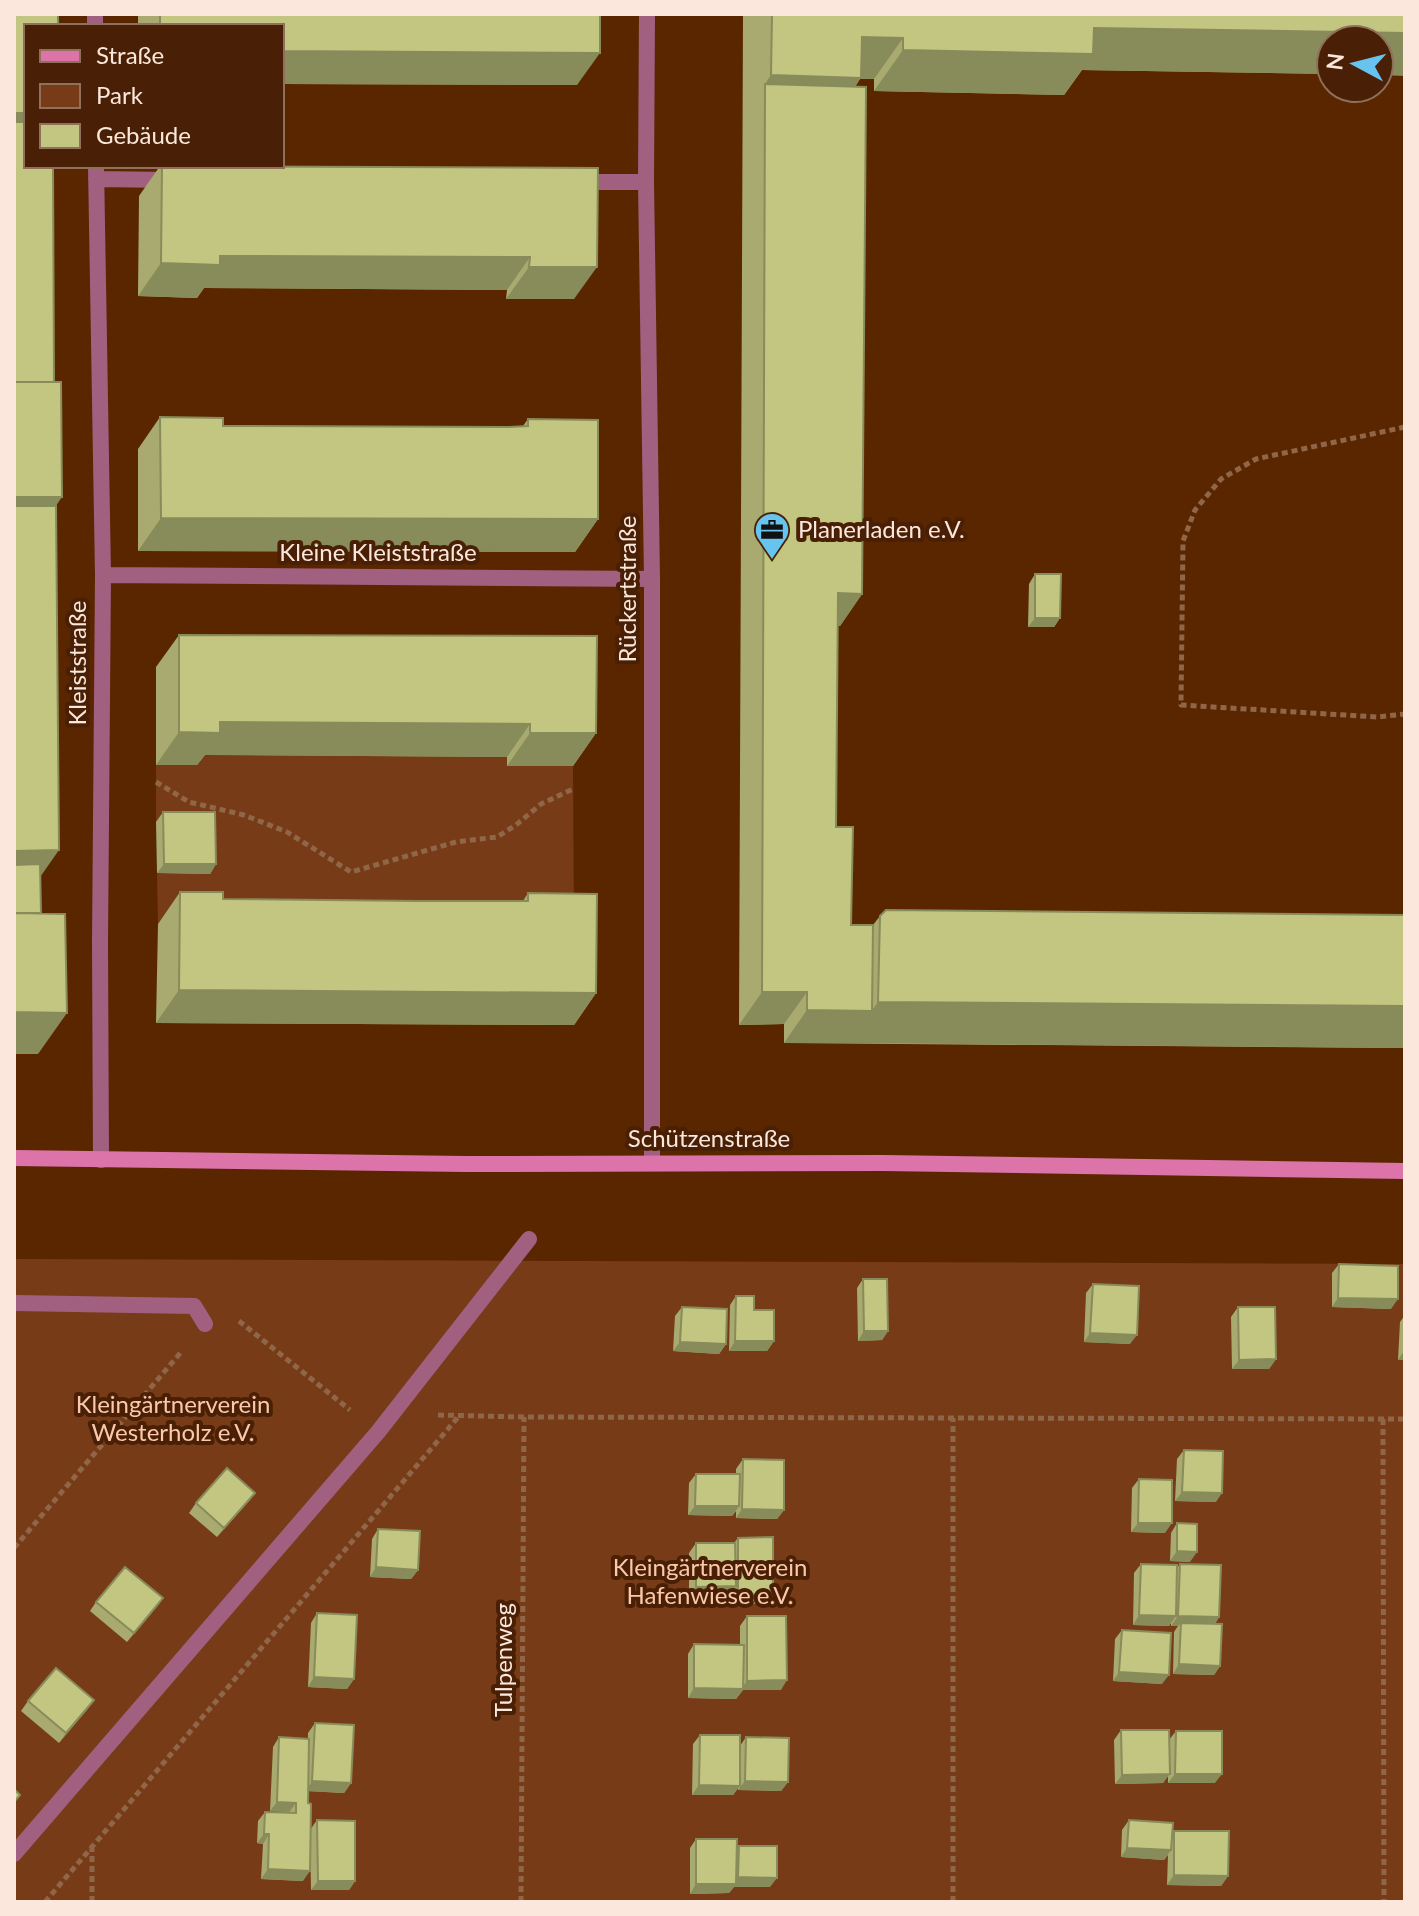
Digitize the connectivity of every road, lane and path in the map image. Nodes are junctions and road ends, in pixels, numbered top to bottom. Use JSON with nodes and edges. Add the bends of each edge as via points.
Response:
{"nodes":[{"id":1,"x":647,"y":14,"type":"edge"},
{"id":2,"x":96,"y":173,"type":"edge"},
{"id":3,"x":191,"y":180,"type":"edge"},
{"id":4,"x":567,"y":182,"type":"edge"},
{"id":5,"x":646,"y":182,"type":"junction"},
{"id":6,"x":1405,"y":427,"type":"edge"},
{"id":7,"x":103,"y":575,"type":"junction"},
{"id":8,"x":652,"y":579,"type":"junction"},
{"id":9,"x":1405,"y":714,"type":"edge"},
{"id":10,"x":156,"y":782,"type":"dead end"},
{"id":11,"x":573,"y":789,"type":"dead end"},
{"id":12,"x":14,"y":1158,"type":"edge"},
{"id":13,"x":101,"y":1160,"type":"junction"},
{"id":14,"x":652,"y":1163,"type":"junction"},
{"id":15,"x":1405,"y":1171,"type":"edge"},
{"id":16,"x":529,"y":1239,"type":"dead end"},
{"id":17,"x":14,"y":1303,"type":"edge"},
{"id":18,"x":205,"y":1324,"type":"junction"},
{"id":19,"x":411,"y":1392,"type":"junction"},
{"id":20,"x":460,"y":1415,"type":"junction"},
{"id":21,"x":524,"y":1417,"type":"junction"},
{"id":22,"x":953,"y":1418,"type":"junction"},
{"id":23,"x":1383,"y":1419,"type":"junction"},
{"id":24,"x":1405,"y":1419,"type":"edge"},
{"id":25,"x":378,"y":1432,"type":"junction"},
{"id":26,"x":14,"y":1548,"type":"edge"},
{"id":27,"x":92,"y":1847,"type":"junction"},
{"id":28,"x":14,"y":1854,"type":"edge"},
{"id":29,"x":45,"y":1902,"type":"edge"},
{"id":30,"x":92,"y":1902,"type":"edge"},
{"id":31,"x":521,"y":1902,"type":"edge"},
{"id":32,"x":953,"y":1902,"type":"edge"},
{"id":33,"x":1384,"y":1902,"type":"edge"}],
"edges":[{"from":1,"to":5,"type":"street","name":"Rückertstraße"},
{"from":2,"to":3,"type":"street"},
{"from":2,"to":7,"type":"street","name":"Kleiststraße"},
{"from":4,"to":5,"type":"street"},
{"from":5,"to":8,"type":"street","name":"Rückertstraße"},
{"from":6,"to":9,"type":"path","via":[[1256,459],[1221,479],[1195,510],[1183,541],[1181,705],[1377,717]]},
{"from":7,"to":8,"type":"street","name":"Kleine Kleiststraße"},
{"from":7,"to":13,"type":"street","name":"Kleiststraße"},
{"from":8,"to":14,"type":"street","name":"Rückertstraße"},
{"from":10,"to":11,"type":"path","via":[[189,802],[287,832],[351,872],[456,842],[497,837],[541,804]]},
{"from":12,"to":13,"type":"street","name":"Schützenstraße"},
{"from":13,"to":14,"type":"street","name":"Schützenstraße"},
{"from":14,"to":15,"type":"street","name":"Schützenstraße"},
{"from":16,"to":19,"type":"street"},
{"from":17,"to":18,"type":"street","via":[[194,1306]]},
{"from":18,"to":25,"type":"path","via":[[239,1320]]},
{"from":18,"to":26,"type":"path"},
{"from":19,"to":20,"type":"path","via":[[436,1415]]},
{"from":19,"to":25,"type":"street"},
{"from":20,"to":21,"type":"path"},
{"from":20,"to":27,"type":"path"},
{"from":21,"to":22,"type":"path"},
{"from":21,"to":31,"type":"path","name":"Tulpenweg"},
{"from":22,"to":23,"type":"path"},
{"from":22,"to":32,"type":"path"},
{"from":23,"to":24,"type":"path"},
{"from":23,"to":33,"type":"path"},
{"from":25,"to":28,"type":"street"},
{"from":27,"to":29,"type":"path"},
{"from":27,"to":30,"type":"path"}]}
